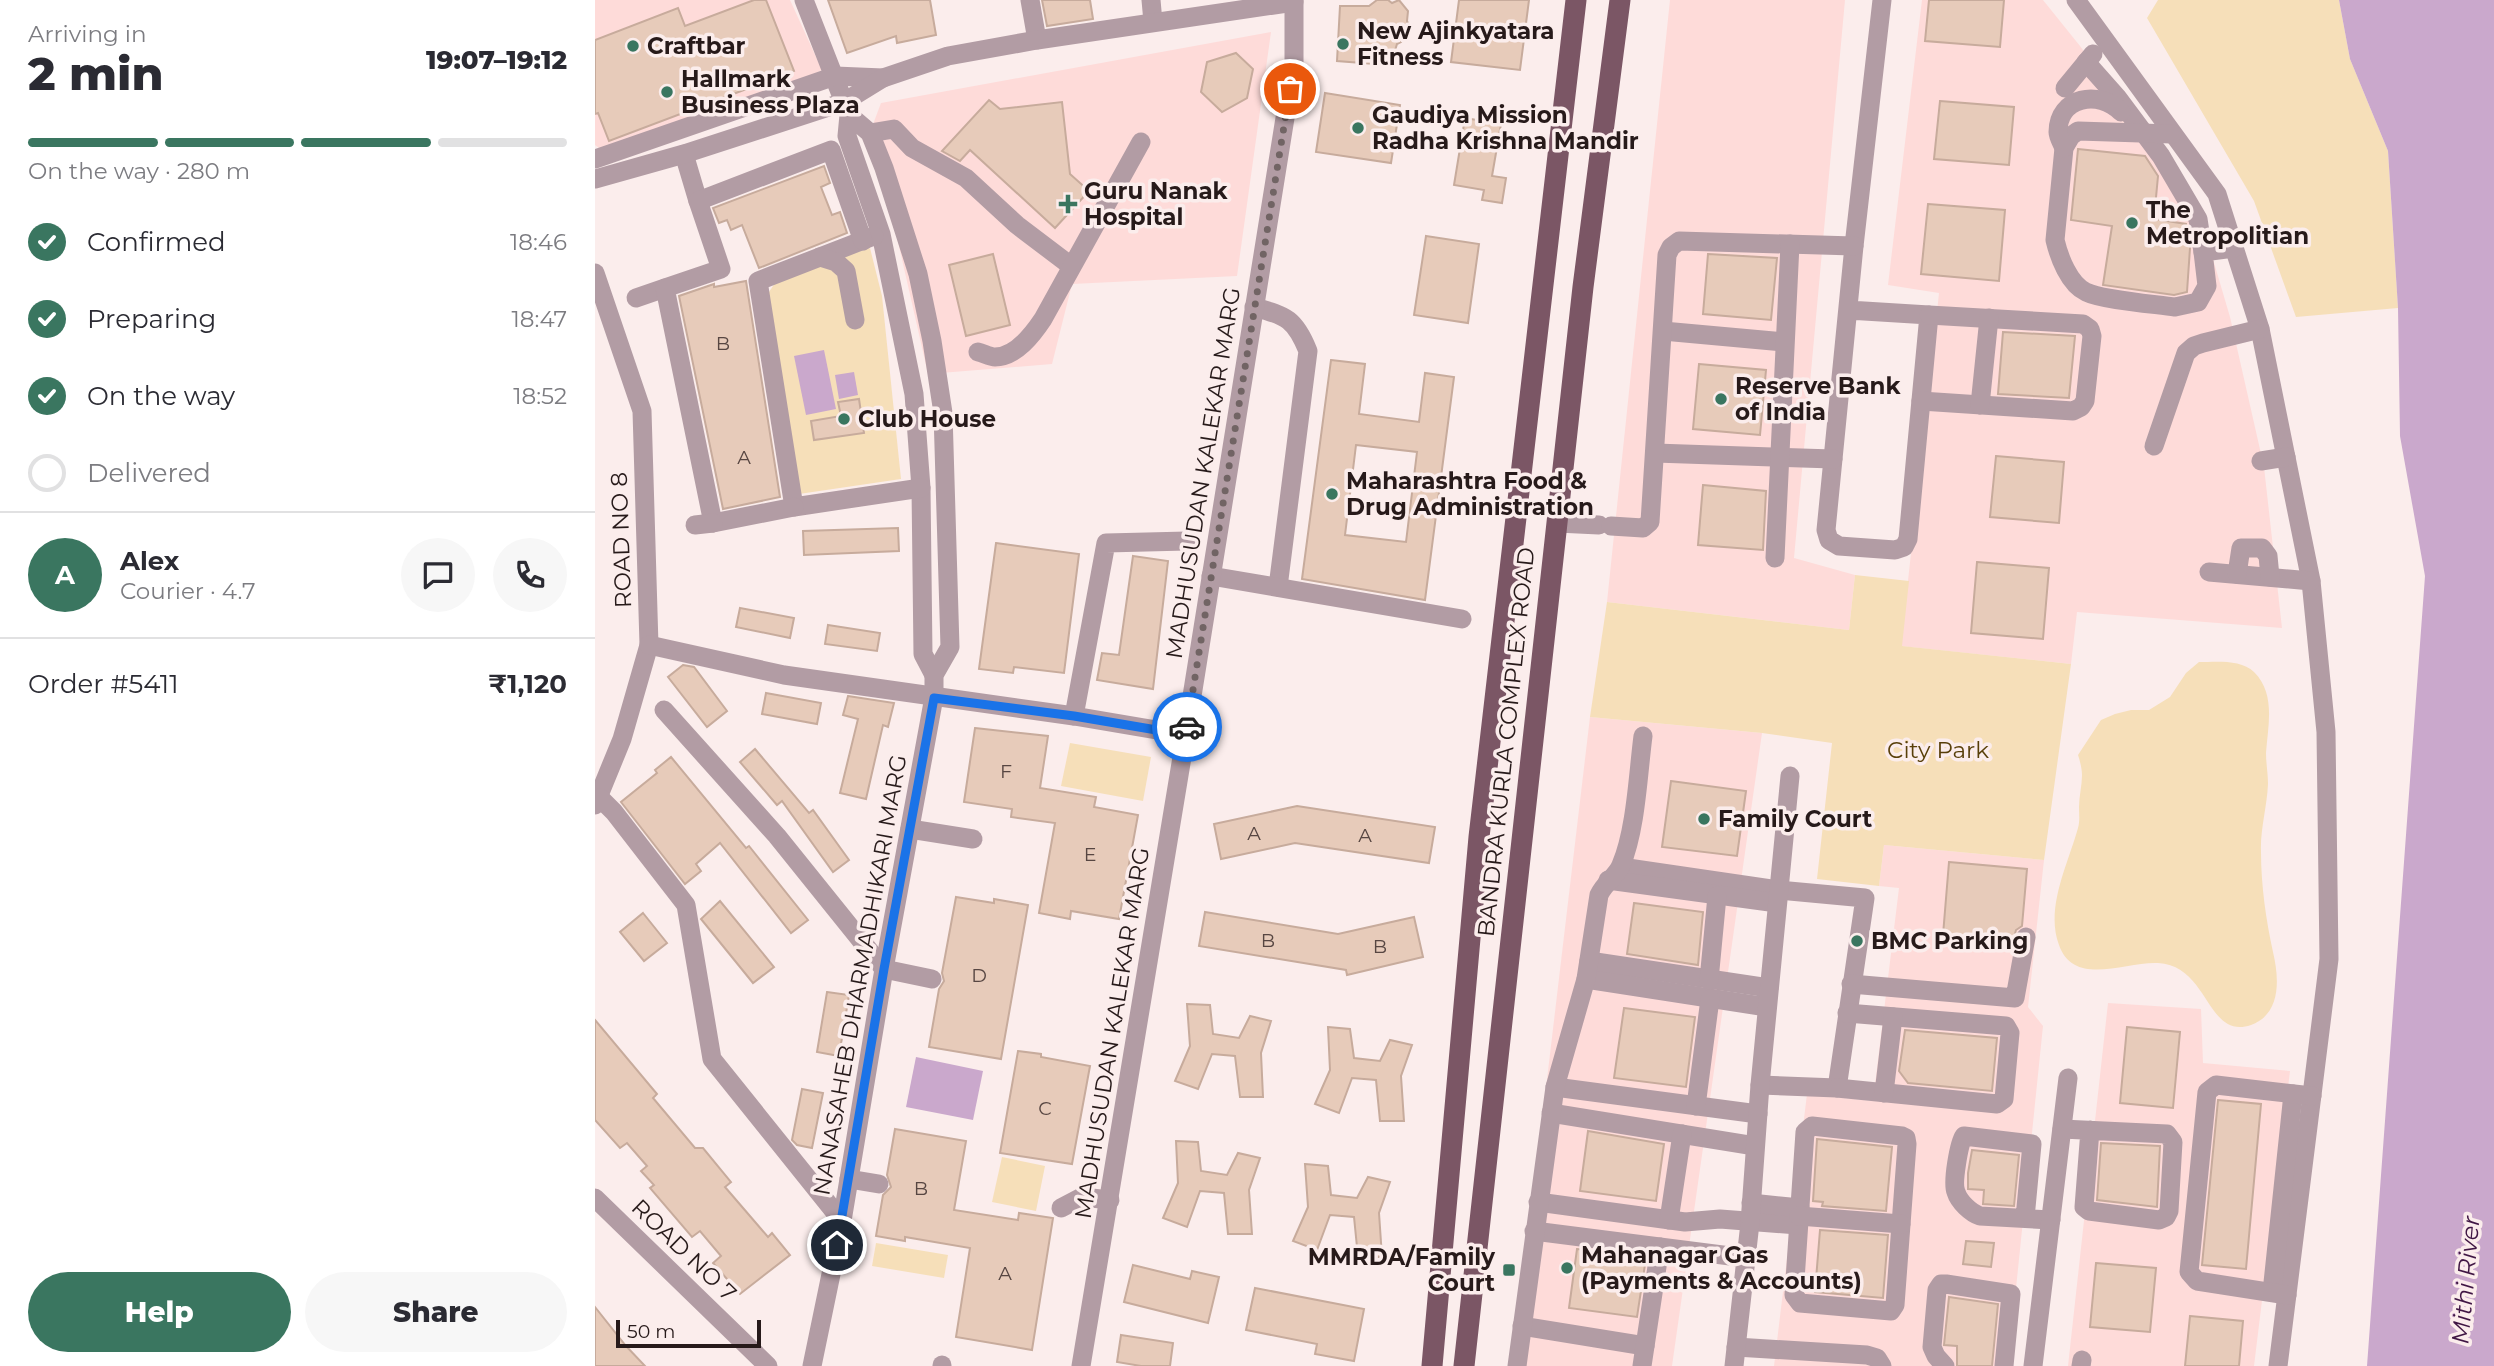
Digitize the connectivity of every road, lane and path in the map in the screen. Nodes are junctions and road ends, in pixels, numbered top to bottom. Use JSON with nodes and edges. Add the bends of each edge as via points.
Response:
{"nodes":[{"id":1,"x":804,"y":0,"type":"edge"},
{"id":2,"x":1030,"y":0,"type":"edge"},
{"id":3,"x":1151,"y":0,"type":"edge"},
{"id":4,"x":1576,"y":0,"type":"edge"},
{"id":5,"x":1620,"y":0,"type":"edge"},
{"id":6,"x":1882,"y":0,"type":"edge"},
{"id":7,"x":2076,"y":0,"type":"edge"},
{"id":8,"x":1294,"y":1,"type":"edge"},
{"id":9,"x":1206,"y":7,"type":"edge"},
{"id":10,"x":1153,"y":22,"type":"junction"},
{"id":11,"x":1037,"y":40,"type":"junction"},
{"id":12,"x":2105,"y":41,"type":"junction"},
{"id":13,"x":2086,"y":62,"type":"junction"},
{"id":14,"x":835,"y":76,"type":"junction"},
{"id":15,"x":883,"y":78,"type":"junction"},
{"id":16,"x":2065,"y":88,"type":"dead end"},
{"id":17,"x":846,"y":109,"type":"junction"},
{"id":18,"x":870,"y":133,"type":"junction"},
{"id":19,"x":2172,"y":134,"type":"junction"},
{"id":20,"x":2139,"y":135,"type":"junction"},
{"id":21,"x":2061,"y":141,"type":"junction"},
{"id":22,"x":1141,"y":142,"type":"dead end"},
{"id":23,"x":684,"y":154,"type":"junction"},
{"id":24,"x":595,"y":159,"type":"edge"},
{"id":25,"x":595,"y":179,"type":"edge"},
{"id":26,"x":698,"y":201,"type":"junction"},
{"id":27,"x":881,"y":234,"type":"junction"},
{"id":28,"x":863,"y":241,"type":"junction"},
{"id":29,"x":1790,"y":244,"type":"junction"},
{"id":30,"x":1854,"y":246,"type":"junction"},
{"id":31,"x":2234,"y":248,"type":"junction"},
{"id":32,"x":2203,"y":252,"type":"junction"},
{"id":33,"x":820,"y":257,"type":"junction"},
{"id":34,"x":1071,"y":266,"type":"junction"},
{"id":35,"x":915,"y":267,"type":"junction"},
{"id":36,"x":595,"y":273,"type":"edge"},
{"id":37,"x":891,"y":273,"type":"junction"},
{"id":38,"x":665,"y":288,"type":"junction"},
{"id":39,"x":636,"y":298,"type":"dead end"},
{"id":40,"x":1254,"y":307,"type":"junction"},
{"id":41,"x":1848,"y":310,"type":"junction"},
{"id":42,"x":1929,"y":315,"type":"junction"},
{"id":43,"x":1989,"y":318,"type":"junction"},
{"id":44,"x":855,"y":320,"type":"dead end"},
{"id":45,"x":2260,"y":329,"type":"junction"},
{"id":46,"x":1663,"y":331,"type":"junction"},
{"id":47,"x":1784,"y":342,"type":"junction"},
{"id":48,"x":978,"y":352,"type":"dead end"},
{"id":49,"x":1921,"y":401,"type":"junction"},
{"id":50,"x":1980,"y":405,"type":"junction"},
{"id":51,"x":2154,"y":446,"type":"dead end"},
{"id":52,"x":1655,"y":453,"type":"junction"},
{"id":53,"x":1779,"y":457,"type":"junction"},
{"id":54,"x":2286,"y":457,"type":"junction"},
{"id":55,"x":1833,"y":459,"type":"junction"},
{"id":56,"x":2262,"y":461,"type":"dead end"},
{"id":57,"x":921,"y":488,"type":"junction"},
{"id":58,"x":841,"y":491,"type":"dead end"},
{"id":59,"x":793,"y":503,"type":"junction"},
{"id":60,"x":1557,"y":523,"type":"junction"},
{"id":61,"x":1187,"y":541,"type":"dead end"},
{"id":62,"x":949,"y":555,"type":"junction"},
{"id":63,"x":1775,"y":558,"type":"dead end"},
{"id":64,"x":922,"y":559,"type":"junction"},
{"id":65,"x":2209,"y":572,"type":"dead end"},
{"id":66,"x":2237,"y":574,"type":"junction"},
{"id":67,"x":1211,"y":576,"type":"junction"},
{"id":68,"x":2270,"y":577,"type":"junction"},
{"id":69,"x":2311,"y":581,"type":"junction"},
{"id":70,"x":1278,"y":587,"type":"junction"},
{"id":71,"x":1462,"y":618,"type":"dead end"},
{"id":72,"x":649,"y":645,"type":"junction"},
{"id":73,"x":934,"y":674,"type":"junction"},
{"id":74,"x":934,"y":698,"type":"junction"},
{"id":75,"x":664,"y":710,"type":"dead end"},
{"id":76,"x":1074,"y":716,"type":"junction"},
{"id":77,"x":1186,"y":735,"type":"junction"},
{"id":78,"x":1643,"y":736,"type":"dead end"},
{"id":79,"x":1790,"y":776,"type":"dead end"},
{"id":80,"x":597,"y":801,"type":"edge"},
{"id":81,"x":910,"y":829,"type":"junction"},
{"id":82,"x":973,"y":839,"type":"dead end"},
{"id":83,"x":1615,"y":874,"type":"junction"},
{"id":84,"x":1717,"y":895,"type":"junction"},
{"id":85,"x":1778,"y":896,"type":"junction"},
{"id":86,"x":2026,"y":937,"type":"dead end"},
{"id":87,"x":884,"y":969,"type":"junction"},
{"id":88,"x":1587,"y":970,"type":"junction"},
{"id":89,"x":932,"y":979,"type":"dead end"},
{"id":90,"x":1851,"y":984,"type":"junction"},
{"id":91,"x":1768,"y":998,"type":"junction"},
{"id":92,"x":1704,"y":1002,"type":"junction"},
{"id":93,"x":1847,"y":1013,"type":"junction"},
{"id":94,"x":1893,"y":1017,"type":"junction"},
{"id":95,"x":2068,"y":1078,"type":"dead end"},
{"id":96,"x":1760,"y":1085,"type":"junction"},
{"id":97,"x":1555,"y":1087,"type":"junction"},
{"id":98,"x":1837,"y":1088,"type":"junction"},
{"id":99,"x":1884,"y":1093,"type":"junction"},
{"id":100,"x":2303,"y":1095,"type":"junction"},
{"id":101,"x":1693,"y":1099,"type":"junction"},
{"id":102,"x":1551,"y":1113,"type":"junction"},
{"id":103,"x":1758,"y":1114,"type":"junction"},
{"id":104,"x":2062,"y":1129,"type":"junction"},
{"id":105,"x":2090,"y":1130,"type":"junction"},
{"id":106,"x":1682,"y":1134,"type":"junction"},
{"id":107,"x":1755,"y":1146,"type":"junction"},
{"id":108,"x":849,"y":1179,"type":"junction"},
{"id":109,"x":880,"y":1184,"type":"dead end"},
{"id":110,"x":595,"y":1198,"type":"edge"},
{"id":111,"x":1110,"y":1200,"type":"junction"},
{"id":112,"x":1538,"y":1202,"type":"junction"},
{"id":113,"x":1751,"y":1203,"type":"junction"},
{"id":114,"x":1061,"y":1208,"type":"dead end"},
{"id":115,"x":1799,"y":1216,"type":"junction"},
{"id":116,"x":2025,"y":1218,"type":"junction"},
{"id":117,"x":1669,"y":1220,"type":"junction"},
{"id":118,"x":2051,"y":1220,"type":"junction"},
{"id":119,"x":842,"y":1221,"type":"junction"},
{"id":120,"x":1750,"y":1223,"type":"junction"},
{"id":121,"x":1901,"y":1224,"type":"junction"},
{"id":122,"x":1534,"y":1231,"type":"junction"},
{"id":123,"x":1660,"y":1247,"type":"junction"},
{"id":124,"x":1746,"y":1258,"type":"junction"},
{"id":125,"x":2279,"y":1294,"type":"junction"},
{"id":126,"x":1522,"y":1326,"type":"junction"},
{"id":127,"x":1645,"y":1346,"type":"junction"},
{"id":128,"x":1735,"y":1357,"type":"edge"},
{"id":129,"x":1771,"y":1358,"type":"edge"},
{"id":130,"x":768,"y":1366,"type":"edge"},
{"id":131,"x":812,"y":1366,"type":"edge"},
{"id":132,"x":1081,"y":1366,"type":"edge"},
{"id":133,"x":1432,"y":1366,"type":"edge"},
{"id":134,"x":1464,"y":1366,"type":"edge"},
{"id":135,"x":1517,"y":1366,"type":"edge"},
{"id":136,"x":1642,"y":1366,"type":"edge"},
{"id":137,"x":1882,"y":1366,"type":"edge"},
{"id":138,"x":1945,"y":1366,"type":"edge"},
{"id":139,"x":2004,"y":1366,"type":"edge"},
{"id":140,"x":2033,"y":1366,"type":"edge"},
{"id":141,"x":2278,"y":1366,"type":"edge"}],
"edges":[{"from":1,"to":14,"type":"street","name":"NANASAHEB DHARMADHIKARI MARG"},
{"from":2,"to":11,"type":"street"},
{"from":3,"to":10,"type":"street"},
{"from":4,"to":133,"type":"main road","name":"BANDRA KURLA COMPLEX ROAD","via":[[1479,836]]},
{"from":5,"to":60,"type":"main road","name":"BANDRA KURLA COMPLEX ROAD"},
{"from":6,"to":30,"type":"street"},
{"from":7,"to":12,"type":"street"},
{"from":8,"to":9,"type":"street"},
{"from":8,"to":40,"type":"street","name":"MADHUSUDAN KALEKAR MARG","via":[[1296,52]]},
{"from":9,"to":10,"type":"street"},
{"from":10,"to":11,"type":"street"},
{"from":11,"to":15,"type":"street","via":[[948,56]]},
{"from":12,"to":13,"type":"street"},
{"from":12,"to":19,"type":"street"},
{"from":13,"to":16,"type":"street"},
{"from":13,"to":20,"type":"street","via":[[2117,97]]},
{"from":14,"to":15,"type":"street"},
{"from":14,"to":17,"type":"street","name":"NANASAHEB DHARMADHIKARI MARG"},
{"from":14,"to":24,"type":"street"},
{"from":15,"to":17,"type":"street"},
{"from":17,"to":18,"type":"street"},
{"from":17,"to":23,"type":"street"},
{"from":17,"to":27,"type":"street","name":"NANASAHEB DHARMADHIKARI MARG","via":[[847,136]]},
{"from":18,"to":34,"type":"street","via":[[894,128],[912,148],[966,178]]},
{"from":18,"to":35,"type":"street","name":"NANASAHEB DHARMADHIKARI MARG"},
{"from":19,"to":20,"type":"street"},
{"from":19,"to":31,"type":"street","via":[[2217,194]]},
{"from":20,"to":21,"type":"street","via":[[2078,131]]},
{"from":20,"to":21,"type":"street","via":[[2119,109],[2091,97],[2067,110],[2060,121]]},
{"from":20,"to":32,"type":"street","via":[[2161,156],[2196,216]]},
{"from":21,"to":32,"type":"street","via":[[2055,240],[2080,289],[2175,307],[2198,302],[2207,286]]},
{"from":22,"to":34,"type":"street"},
{"from":23,"to":25,"type":"street"},
{"from":23,"to":26,"type":"street"},
{"from":26,"to":28,"type":"street","via":[[831,150]]},
{"from":26,"to":38,"type":"street","via":[[721,269]]},
{"from":27,"to":28,"type":"street"},
{"from":27,"to":37,"type":"street","name":"NANASAHEB DHARMADHIKARI MARG"},
{"from":28,"to":33,"type":"street"},
{"from":29,"to":30,"type":"street"},
{"from":29,"to":46,"type":"street","via":[[1679,241],[1667,256]]},
{"from":29,"to":47,"type":"street"},
{"from":30,"to":41,"type":"street"},
{"from":31,"to":32,"type":"street"},
{"from":31,"to":45,"type":"street"},
{"from":33,"to":44,"type":"street","via":[[845,271]]},
{"from":33,"to":59,"type":"street","via":[[758,281]]},
{"from":34,"to":48,"type":"street","via":[[1031,337],[996,357]]},
{"from":35,"to":37,"type":"street"},
{"from":35,"to":62,"type":"street","name":"NANASAHEB DHARMADHIKARI MARG","via":[[943,413]]},
{"from":36,"to":72,"type":"street","name":"ROAD NO 8","via":[[642,411]]},
{"from":37,"to":57,"type":"street","name":"NANASAHEB DHARMADHIKARI MARG","via":[[914,394]]},
{"from":38,"to":39,"type":"street"},
{"from":38,"to":59,"type":"street","via":[[704,524]]},
{"from":40,"to":67,"type":"street","name":"MADHUSUDAN KALEKAR MARG"},
{"from":40,"to":70,"type":"street","via":[[1281,314],[1299,329],[1308,351]]},
{"from":41,"to":42,"type":"street"},
{"from":41,"to":55,"type":"street"},
{"from":42,"to":43,"type":"street"},
{"from":42,"to":49,"type":"street"},
{"from":43,"to":50,"type":"street"},
{"from":43,"to":50,"type":"street","via":[[2083,324],[2092,336],[2081,407],[2073,411]]},
{"from":45,"to":51,"type":"street","via":[[2203,343],[2186,353]]},
{"from":45,"to":54,"type":"street"},
{"from":46,"to":47,"type":"street"},
{"from":46,"to":52,"type":"street"},
{"from":47,"to":53,"type":"street"},
{"from":49,"to":50,"type":"street"},
{"from":49,"to":55,"type":"street","via":[[1904,547],[1839,546],[1829,540]]},
{"from":52,"to":53,"type":"street"},
{"from":52,"to":60,"type":"street","via":[[1650,522],[1643,528]]},
{"from":53,"to":55,"type":"street"},
{"from":53,"to":63,"type":"street"},
{"from":54,"to":56,"type":"street"},
{"from":54,"to":69,"type":"street"},
{"from":57,"to":59,"type":"street"},
{"from":57,"to":64,"type":"street","name":"NANASAHEB DHARMADHIKARI MARG"},
{"from":58,"to":59,"type":"street"},
{"from":60,"to":134,"type":"main road","name":"BANDRA KURLA COMPLEX ROAD"},
{"from":61,"to":76,"type":"street","via":[[1106,543]]},
{"from":62,"to":64,"type":"street"},
{"from":62,"to":73,"type":"street","name":"NANASAHEB DHARMADHIKARI MARG","via":[[950,647]]},
{"from":64,"to":73,"type":"street","name":"NANASAHEB DHARMADHIKARI MARG","via":[[923,654]]},
{"from":65,"to":66,"type":"street"},
{"from":66,"to":68,"type":"street"},
{"from":66,"to":68,"type":"street","via":[[2241,548],[2262,548],[2268,556]]},
{"from":67,"to":70,"type":"street"},
{"from":67,"to":77,"type":"street","name":"MADHUSUDAN KALEKAR MARG"},
{"from":68,"to":69,"type":"street"},
{"from":69,"to":100,"type":"street","via":[[2326,732],[2329,959]]},
{"from":70,"to":71,"type":"street"},
{"from":72,"to":74,"type":"street","via":[[784,675]]},
{"from":72,"to":80,"type":"street","name":"ROAD NO 8","via":[[622,739]]},
{"from":73,"to":74,"type":"street","name":"NANASAHEB DHARMADHIKARI MARG"},
{"from":74,"to":76,"type":"street"},
{"from":74,"to":81,"type":"street","name":"NANASAHEB DHARMADHIKARI MARG"},
{"from":75,"to":87,"type":"street","via":[[777,836]]},
{"from":76,"to":77,"type":"street"},
{"from":77,"to":111,"type":"street","name":"MADHUSUDAN KALEKAR MARG"},
{"from":78,"to":83,"type":"street","via":[[1630,829]]},
{"from":79,"to":85,"type":"street"},
{"from":80,"to":119,"type":"street","via":[[614,812],[686,905],[712,1059]]},
{"from":81,"to":82,"type":"street"},
{"from":81,"to":87,"type":"street","name":"NANASAHEB DHARMADHIKARI MARG"},
{"from":83,"to":84,"type":"street"},
{"from":83,"to":85,"type":"street"},
{"from":83,"to":88,"type":"street","via":[[1599,895]]},
{"from":84,"to":85,"type":"street"},
{"from":84,"to":92,"type":"street"},
{"from":85,"to":90,"type":"street","via":[[1865,898]]},
{"from":85,"to":91,"type":"street"},
{"from":86,"to":90,"type":"street","via":[[2015,998]]},
{"from":87,"to":89,"type":"street"},
{"from":87,"to":108,"type":"street","name":"NANASAHEB DHARMADHIKARI MARG"},
{"from":88,"to":92,"type":"street"},
{"from":88,"to":97,"type":"street"},
{"from":90,"to":93,"type":"street"},
{"from":91,"to":92,"type":"street"},
{"from":91,"to":96,"type":"street"},
{"from":92,"to":101,"type":"street"},
{"from":93,"to":94,"type":"street"},
{"from":93,"to":98,"type":"street"},
{"from":94,"to":99,"type":"street"},
{"from":94,"to":99,"type":"street","via":[[2006,1026],[2010,1033],[2004,1099],[1997,1104]]},
{"from":95,"to":104,"type":"street"},
{"from":96,"to":98,"type":"street"},
{"from":96,"to":103,"type":"street"},
{"from":97,"to":101,"type":"street"},
{"from":97,"to":102,"type":"street"},
{"from":98,"to":99,"type":"street"},
{"from":100,"to":125,"type":"street"},
{"from":100,"to":125,"type":"street","via":[[2216,1085],[2207,1092],[2189,1272],[2197,1281]]},
{"from":101,"to":103,"type":"street"},
{"from":102,"to":106,"type":"street"},
{"from":102,"to":112,"type":"street"},
{"from":103,"to":107,"type":"street"},
{"from":104,"to":105,"type":"street"},
{"from":104,"to":118,"type":"street"},
{"from":105,"to":105,"type":"street","via":[[2167,1134],[2171,1138],[2166,1217],[2159,1220],[2084,1207]]},
{"from":106,"to":107,"type":"street"},
{"from":106,"to":117,"type":"street"},
{"from":107,"to":113,"type":"street"},
{"from":108,"to":109,"type":"street"},
{"from":108,"to":119,"type":"street","name":"NANASAHEB DHARMADHIKARI MARG"},
{"from":110,"to":130,"type":"street","name":"ROAD NO 7"},
{"from":111,"to":114,"type":"street","via":[[1082,1197]]},
{"from":111,"to":132,"type":"street","name":"MADHUSUDAN KALEKAR MARG"},
{"from":112,"to":117,"type":"street"},
{"from":112,"to":122,"type":"street"},
{"from":113,"to":115,"type":"street"},
{"from":113,"to":120,"type":"street"},
{"from":115,"to":120,"type":"street"},
{"from":115,"to":121,"type":"street"},
{"from":115,"to":121,"type":"street","via":[[1796,1299],[1884,1312],[1895,1306]]},
{"from":115,"to":121,"type":"street","via":[[1808,1128],[1812,1126],[1906,1138]]},
{"from":116,"to":116,"type":"street","via":[[1980,1216],[1958,1196],[1955,1188],[1964,1136],[2032,1143]]},
{"from":116,"to":118,"type":"street"},
{"from":117,"to":120,"type":"street"},
{"from":118,"to":140,"type":"street"},
{"from":119,"to":131,"type":"street","name":"NANASAHEB DHARMADHIKARI MARG"},
{"from":120,"to":124,"type":"street"},
{"from":122,"to":123,"type":"street"},
{"from":122,"to":126,"type":"street"},
{"from":123,"to":124,"type":"street"},
{"from":123,"to":127,"type":"street"},
{"from":124,"to":128,"type":"street"},
{"from":125,"to":141,"type":"street"},
{"from":126,"to":127,"type":"street"},
{"from":126,"to":135,"type":"street"},
{"from":127,"to":136,"type":"street"},
{"from":128,"to":129,"type":"street"},
{"from":129,"to":137,"type":"street","via":[[1867,1355]]},
{"from":138,"to":139,"type":"street","via":[[1932,1347],[1941,1284],[2011,1294]]}]}
